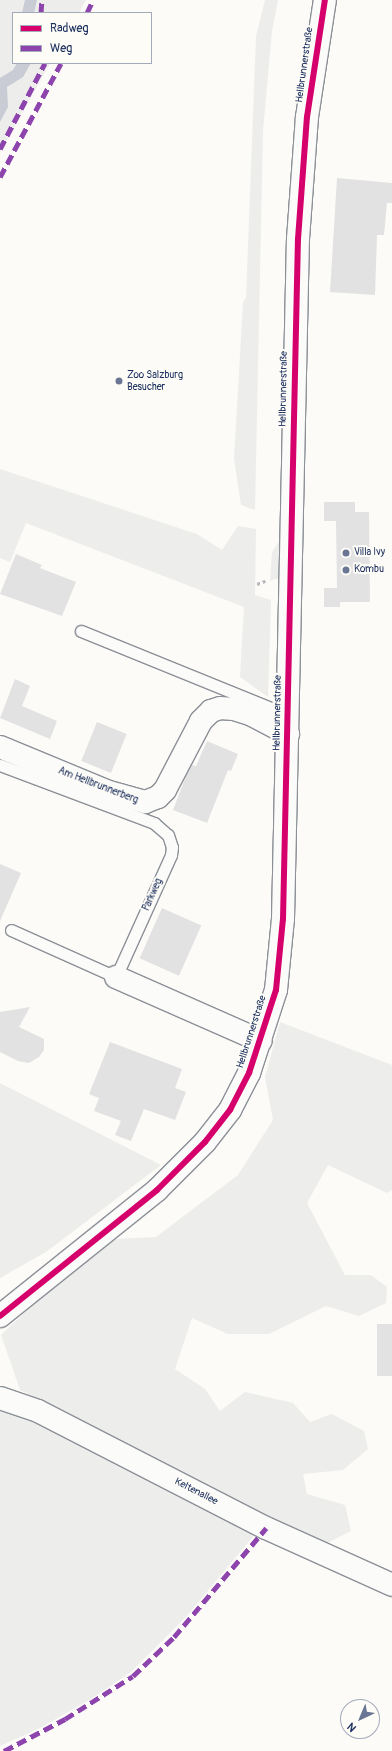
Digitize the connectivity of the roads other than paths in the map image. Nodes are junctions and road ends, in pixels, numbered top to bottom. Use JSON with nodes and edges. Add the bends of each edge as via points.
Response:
{"nodes":[{"id":1,"x":325,"y":0,"type":"edge"},
{"id":2,"x":81,"y":631,"type":"dead end"},
{"id":3,"x":288,"y":725,"type":"junction"},
{"id":4,"x":0,"y":747,"type":"edge"},
{"id":5,"x":0,"y":765,"type":"edge"},
{"id":6,"x":11,"y":930,"type":"dead end"},
{"id":7,"x":116,"y":977,"type":"junction"},
{"id":8,"x":261,"y":1041,"type":"junction"},
{"id":9,"x":0,"y":1316,"type":"edge"},
{"id":10,"x":0,"y":1398,"type":"edge"},
{"id":11,"x":392,"y":1585,"type":"edge"}],
"edges":[{"from":1,"to":3,"type":"street","name":"Hellbrunnerstraße","via":[[307,117],[298,239]]},
{"from":2,"to":3,"type":"lane"},
{"from":3,"to":4,"type":"street","name":"Am Hellbrunnerberg","via":[[234,709],[220,708],[211,712],[201,722],[165,790],[158,797],[145,802],[106,791]]},
{"from":3,"to":8,"type":"street","name":"Hellbrunnerstraße","via":[[280,961],[276,990]]},
{"from":5,"to":7,"type":"lane","name":"Parkweg","via":[[154,823],[171,841],[171,855]]},
{"from":6,"to":7,"type":"lane"},
{"from":7,"to":8,"type":"street"},
{"from":8,"to":9,"type":"street","name":"Hellbrunnerstraße","via":[[249,1073],[230,1110],[195,1154],[157,1190]]},
{"from":10,"to":11,"type":"street","name":"Keltenallee","via":[[38,1411],[266,1528]]}]}
